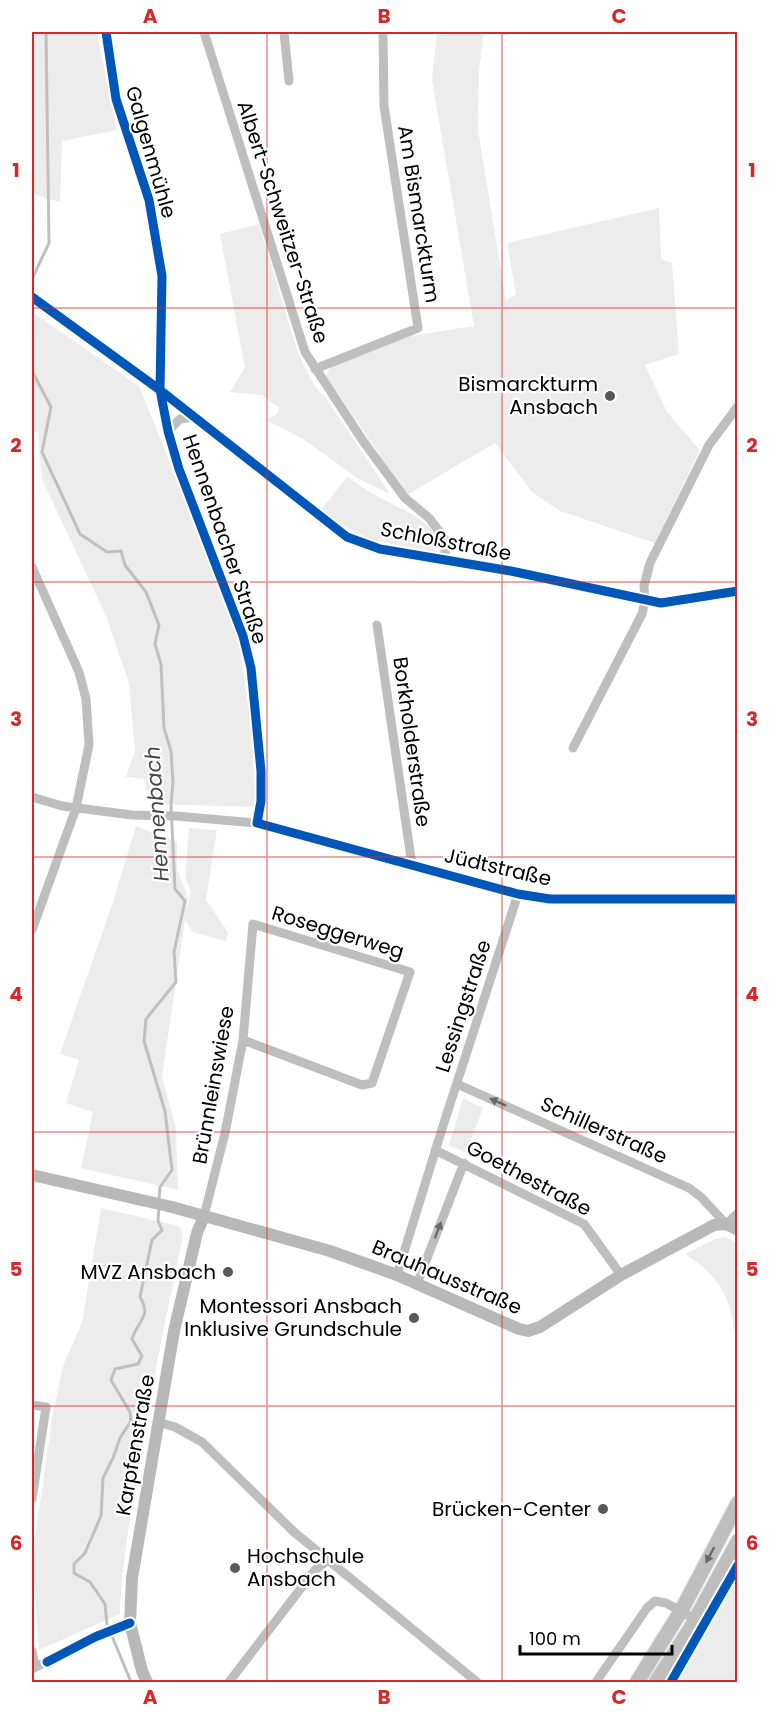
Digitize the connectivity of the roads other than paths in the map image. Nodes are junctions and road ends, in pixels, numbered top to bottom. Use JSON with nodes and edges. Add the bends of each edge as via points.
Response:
{"nodes":[{"id":1,"x":107,"y":32,"type":"edge"},
{"id":2,"x":204,"y":32,"type":"edge"},
{"id":3,"x":284,"y":32,"type":"edge"},
{"id":4,"x":383,"y":32,"type":"edge"},
{"id":5,"x":289,"y":81,"type":"dead end"},
{"id":6,"x":32,"y":297,"type":"edge"},
{"id":7,"x":315,"y":369,"type":"junction"},
{"id":8,"x":160,"y":390,"type":"junction"},
{"id":9,"x":738,"y":406,"type":"edge"},
{"id":10,"x":194,"y":417,"type":"junction"},
{"id":11,"x":168,"y":431,"type":"junction"},
{"id":12,"x":445,"y":560,"type":"junction"},
{"id":13,"x":32,"y":567,"type":"edge"},
{"id":14,"x":738,"y":591,"type":"edge"},
{"id":15,"x":645,"y":600,"type":"junction"},
{"id":16,"x":377,"y":625,"type":"dead end"},
{"id":17,"x":573,"y":747,"type":"dead end"},
{"id":18,"x":32,"y":797,"type":"edge"},
{"id":19,"x":76,"y":808,"type":"junction"},
{"id":20,"x":257,"y":823,"type":"junction"},
{"id":21,"x":412,"y":864,"type":"junction"},
{"id":22,"x":518,"y":894,"type":"junction"},
{"id":23,"x":738,"y":899,"type":"edge"},
{"id":24,"x":253,"y":924,"type":"joint"},
{"id":25,"x":32,"y":930,"type":"edge"},
{"id":26,"x":243,"y":1040,"type":"junction"},
{"id":27,"x":457,"y":1084,"type":"junction"},
{"id":28,"x":435,"y":1150,"type":"junction"},
{"id":29,"x":464,"y":1163,"type":"junction"},
{"id":30,"x":32,"y":1175,"type":"edge"},
{"id":31,"x":738,"y":1213,"type":"edge"},
{"id":32,"x":204,"y":1216,"type":"junction"},
{"id":33,"x":732,"y":1227,"type":"edge"},
{"id":34,"x":397,"y":1275,"type":"junction"},
{"id":35,"x":621,"y":1275,"type":"junction"},
{"id":36,"x":417,"y":1284,"type":"junction"},
{"id":37,"x":32,"y":1405,"type":"edge"},
{"id":38,"x":158,"y":1422,"type":"junction"},
{"id":39,"x":32,"y":1499,"type":"edge"},
{"id":40,"x":738,"y":1503,"type":"edge"},
{"id":41,"x":738,"y":1541,"type":"edge"},
{"id":42,"x":327,"y":1561,"type":"junction"},
{"id":43,"x":681,"y":1611,"type":"junction"},
{"id":44,"x":695,"y":1619,"type":"junction"},
{"id":45,"x":130,"y":1623,"type":"junction"},
{"id":46,"x":32,"y":1651,"type":"edge"},
{"id":47,"x":33,"y":1668,"type":"edge"},
{"id":48,"x":147,"y":1683,"type":"edge"},
{"id":49,"x":229,"y":1683,"type":"edge"},
{"id":50,"x":477,"y":1683,"type":"edge"},
{"id":51,"x":596,"y":1683,"type":"edge"},
{"id":52,"x":637,"y":1683,"type":"edge"},
{"id":53,"x":656,"y":1683,"type":"edge"}],
"edges":[{"from":1,"to":8,"type":"street","name":"Galgenmühle","via":[[116,99],[149,200],[162,276]]},
{"from":2,"to":7,"type":"street","name":"Albert-Schweitzer-Straße","via":[[305,352]]},
{"from":3,"to":5,"type":"street"},
{"from":4,"to":7,"type":"street","name":"Am Bismarckturm","via":[[384,106],[418,328]]},
{"from":6,"to":8,"type":"street"},
{"from":7,"to":12,"type":"street","name":"Albert-Schweitzer-Straße","via":[[405,498],[429,518],[445,539]]},
{"from":8,"to":10,"type":"street","name":"Schloßstraße"},
{"from":8,"to":11,"type":"street","name":"Hennenbacher Straße"},
{"from":9,"to":15,"type":"street","via":[[709,445],[650,563]]},
{"from":10,"to":11,"type":"street","name":"Hennenbacher Straße","via":[[180,419]]},
{"from":10,"to":12,"type":"street","name":"Schloßstraße","via":[[347,537],[380,549]]},
{"from":11,"to":20,"type":"street","name":"Hennenbacher Straße","via":[[179,470],[243,636],[251,668],[261,771]]},
{"from":12,"to":15,"type":"street","name":"Schloßstraße"},
{"from":13,"to":19,"type":"street","via":[[79,672],[86,699],[88,745]]},
{"from":14,"to":15,"type":"street","name":"Schloßstraße","via":[[661,603]]},
{"from":15,"to":17,"type":"street","via":[[642,614]]},
{"from":16,"to":21,"type":"street","name":"Borkholderstraße"},
{"from":18,"to":19,"type":"street","name":"Jüdtstraße"},
{"from":19,"to":20,"type":"street","name":"Jüdtstraße"},
{"from":19,"to":25,"type":"street"},
{"from":20,"to":21,"type":"street","name":"Jüdtstraße"},
{"from":21,"to":22,"type":"street","name":"Jüdtstraße"},
{"from":22,"to":23,"type":"street","name":"Jüdtstraße","via":[[550,899]]},
{"from":22,"to":27,"type":"street","name":"Lessingstraße"},
{"from":24,"to":26,"type":"street","name":"Brünnleinswiese"},
{"from":24,"to":26,"type":"street","name":"Roseggerweg","via":[[410,972],[372,1083],[362,1085]]},
{"from":26,"to":32,"type":"street","name":"Brünnleinswiese"},
{"from":27,"to":28,"type":"street","name":"Lessingstraße"},
{"from":33,"to":27,"type":"street","name":"Schillerstraße","one_way":true,"via":[[688,1188]]},
{"from":28,"to":29,"type":"street","name":"Goethestraße"},
{"from":28,"to":34,"type":"street","name":"Lessingstraße"},
{"from":29,"to":35,"type":"street","name":"Goethestraße","via":[[584,1224]]},
{"from":36,"to":29,"type":"street","one_way":true},
{"from":30,"to":32,"type":"main road","name":"Brauhausstraße"},
{"from":31,"to":33,"type":"street","name":"Brauhausstraße"},
{"from":32,"to":34,"type":"main road","name":"Brauhausstraße","via":[[330,1251]]},
{"from":32,"to":38,"type":"main road","name":"Karpfenstraße","via":[[174,1331]]},
{"from":33,"to":35,"type":"main road","name":"Brauhausstraße","via":[[714,1225]]},
{"from":34,"to":36,"type":"main road","name":"Brauhausstraße"},
{"from":35,"to":36,"type":"main road","name":"Brauhausstraße","via":[[528,1331]]},
{"from":37,"to":39,"type":"street","via":[[46,1407]]},
{"from":38,"to":42,"type":"street","via":[[202,1442]]},
{"from":38,"to":45,"type":"main road","name":"Karpfenstraße","via":[[132,1578]]},
{"from":40,"to":43,"type":"main road","one_way":true},
{"from":41,"to":44,"type":"main road"},
{"from":42,"to":49,"type":"street","via":[[315,1570]]},
{"from":42,"to":50,"type":"street"},
{"from":43,"to":44,"type":"street"},
{"from":43,"to":51,"type":"street","via":[[655,1601]]},
{"from":43,"to":52,"type":"main road"},
{"from":44,"to":53,"type":"main road"},
{"from":45,"to":47,"type":"street"},
{"from":45,"to":48,"type":"main road","name":"Karpfenstraße"},
{"from":46,"to":47,"type":"street"}]}
